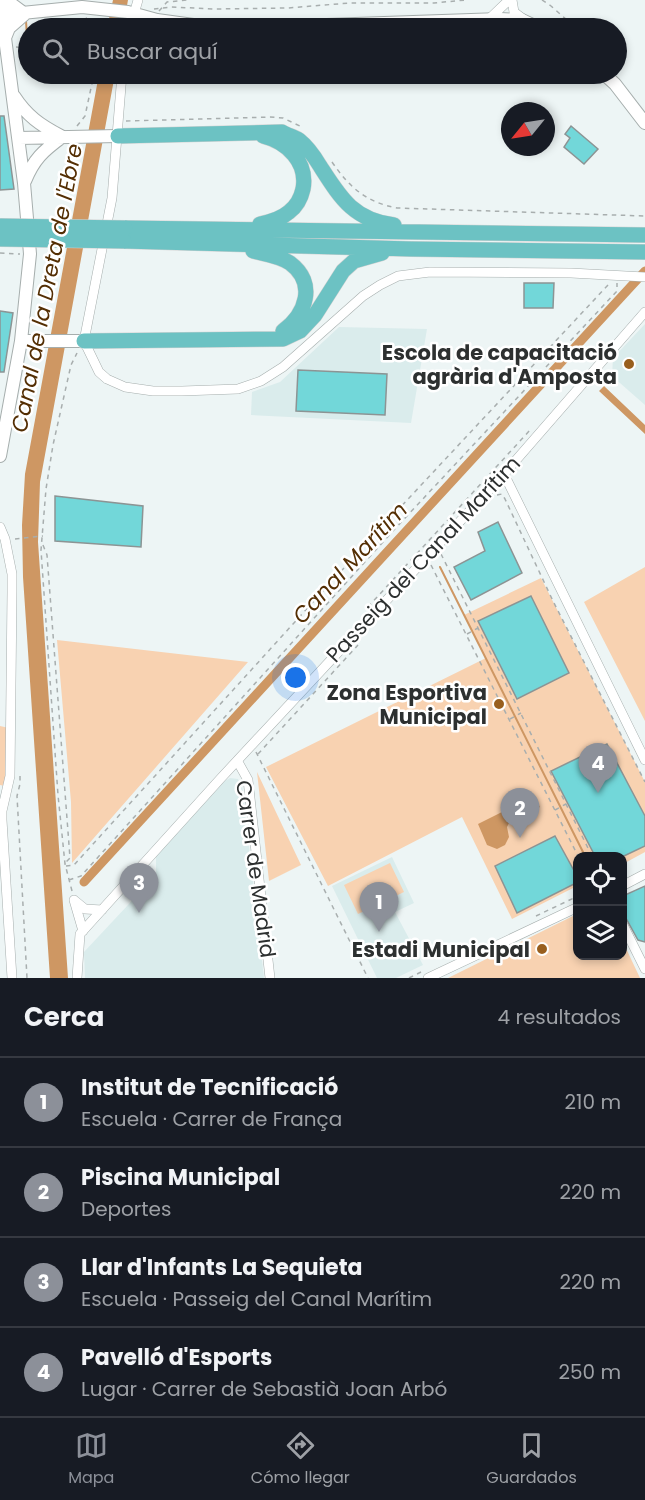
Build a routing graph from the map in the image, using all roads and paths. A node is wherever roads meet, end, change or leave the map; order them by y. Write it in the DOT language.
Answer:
graph roads {
  1 [pos="4,0"];
  2 [pos="138,0"];
  3 [pos="187,0"];
  4 [pos="466,0"];
  5 [pos="510,0"];
  6 [pos="542,0"];
  7 [pos="161,7"];
  8 [pos="130,13"];
  9 [pos="25,14"];
  10 [pos="2,15"];
  11 [pos="20,18"];
  12 [pos="130,18"];
  13 [pos="148,18"];
  14 [pos="152,18"];
  15 [pos="153,18"];
  16 [pos="490,18"];
  17 [pos="523,18"];
  18 [pos="565,18"];
  19 [pos="18,20"];
  20 [pos="5,39"];
  21 [pos="92,84"];
  22 [pos="121,84"];
  23 [pos="615,84"];
  24 [pos="11,92"];
  25 [pos="645,123"];
  26 [pos="303,128"];
  27 [pos="116,131"];
  28 [pos="251,133"];
  29 [pos="69,137"];
  30 [pos="19,138"];
  31 [pos="328,156"];
  32 [pos="24,183"];
  33 [pos="645,216"];
  34 [pos="0,226"];
  35 [pos="237,230"];
  36 [pos="453,232"];
  37 [pos="124,235"];
  38 [pos="645,235"];
  39 [pos="0,239"];
  40 [pos="221,243"];
  41 [pos="411,249"];
  42 [pos="645,252"];
  43 [pos="0,253"];
  44 [pos="30,255"];
  45 [pos="618,276"];
  46 [pos="645,277"];
  47 [pos="645,312"];
  48 [pos="260,339"];
  49 [pos="21,341"];
  50 [pos="78,342"];
  51 [pos="0,456"];
  52 [pos="504,474"];
  53 [pos="494,495"];
  54 [pos="0,527"];
  55 [pos="44,536"];
  56 [pos="21,538"];
  57 [pos="42,544"];
  58 [pos="436,558"];
  59 [pos="430,564"];
  60 [pos="478,628"];
  61 [pos="466,634"];
  62 [pos="357,646"];
  63 [pos="521,713"];
  64 [pos="509,719"];
  65 [pos="250,747"];
  66 [pos="258,754"];
  67 [pos="645,760"];
  68 [pos="238,762"];
  69 [pos="10,776"];
  70 [pos="645,782"];
  71 [pos="3,793"];
  72 [pos="566,804"];
  73 [pos="555,810"];
  74 [pos="576,852"];
  75 [pos="590,852"];
  76 [pos="65,865"];
  77 [pos="645,874"];
  78 [pos="69,880"];
  79 [pos="627,883"];
  80 [pos="74,900"];
  81 [pos="573,909"];
  82 [pos="102,910"];
  83 [pos="627,930"];
  84 [pos="81,932"];
  85 [pos="5,947"];
  86 [pos="642,954"];
  87 [pos="645,969"];
  88 [pos="12,978"];
  89 [pos="27,978"];
  90 [pos="77,978"];
  91 [pos="270,978"];
  92 [pos="368,978"];
  93 [pos="428,978"];
  1 -- 9 [label="street"];
  1 -- 10 [label="main road"];
  2 -- 8 [label="street"];
  3 -- 7 [label="path"];
  4 -- 7 [label="path"];
  5 -- 16 [label="street"];
  5 -- 17 [label="street"];
  6 -- 18 [label="path"];
  7 -- 14 [label="path"];
  7 -- 15 [label="path"];
  8 -- 9 [label="street"];
  8 -- 12 [label="street"];
  8 -- 13 [label="street"];
  9 -- 10 [label="street"];
  9 -- 11 [label="street"];
  10 -- 20 [label="street"];
  19 -- 20 [label="street"];
  20 -- 24 [label="street"];
  21 -- 29 [label="path"];
  22 -- 27 [label="street"];
  23 -- 25 [label="street"];
  24 -- 29 [label="street"];
  24 -- 30 [label="street"];
  26 -- 27 [label="path"];
  27 -- 28 [label="highway"];
  27 -- 29 [label="street"];
  27 -- 50 [label="street"];
  28 -- 35 [label="highway"];
  28 -- 36 [label="highway"];
  29 -- 30 [label="street"];
  29 -- 32 [label="street"];
  30 -- 32 [label="street"];
  31 -- 33 [label="path"];
  32 -- 44 [label="street"];
  34 -- 37 [label="highway, bridge"];
  35 -- 36 [label="highway"];
  35 -- 37 [label="highway"];
  36 -- 38 [label="highway"];
  37 -- 39 [label="highway, bridge"];
  37 -- 40 [label="highway"];
  40 -- 41 [label="highway"];
  40 -- 48 [label="highway"];
  41 -- 42 [label="highway"];
  41 -- 48 [label="highway"];
  43 -- 44 [label="path"];
  44 -- 49 [label="street"];
  45 -- 46 [label="street"];
  45 -- 50 [label="street"];
  45 -- 76 [label="path"];
  45 -- 78 [label="path"];
  47 -- 52 [label="street, Passeig del Canal Marítim"];
  48 -- 50 [label="highway"];
  49 -- 50 [label="street"];
  49 -- 51 [label="street"];
  50 -- 55 [label="path"];
  52 -- 65 [label="street, Passeig del Canal Marítim"];
  52 -- 67 [label="street"];
  53 -- 70 [label="path"];
  54 -- 69 [label="street"];
  55 -- 56 [label="path"];
  55 -- 57 [label="path"];
  57 -- 76 [label="path"];
  57 -- 76 [label="path"];
  58 -- 60 [label="path"];
  59 -- 61 [label="path"];
  60 -- 61 [label="path"];
  60 -- 63 [label="path"];
  61 -- 64 [label="path"];
  62 -- 66 [label="path"];
  63 -- 64 [label="path"];
  63 -- 72 [label="path"];
  64 -- 73 [label="path"];
  65 -- 66 [label="path"];
  65 -- 68 [label="street, Passeig del Canal Marítim"];
  66 -- 92 [label="path"];
  68 -- 82 [label="street, Passeig del Canal Marítim"];
  68 -- 91 [label="street, Carrer de Madrid"];
  69 -- 71 [label="street"];
  69 -- 89 [label="path"];
  71 -- 85 [label="street"];
  72 -- 73 [label="path"];
  72 -- 75 [label="path"];
  73 -- 74 [label="path"];
  76 -- 78 [label="path"];
  77 -- 79 [label="street"];
  78 -- 80 [label="path"];
  80 -- 82 [label="street"];
  80 -- 84 [label="street"];
  81 -- 93 [label="street"];
  82 -- 84 [label="street, Passeig del Canal Marítim"];
  83 -- 86 [label="street"];
  84 -- 90 [label="street"];
  85 -- 88 [label="street"];
  86 -- 87 [label="street"];
}
